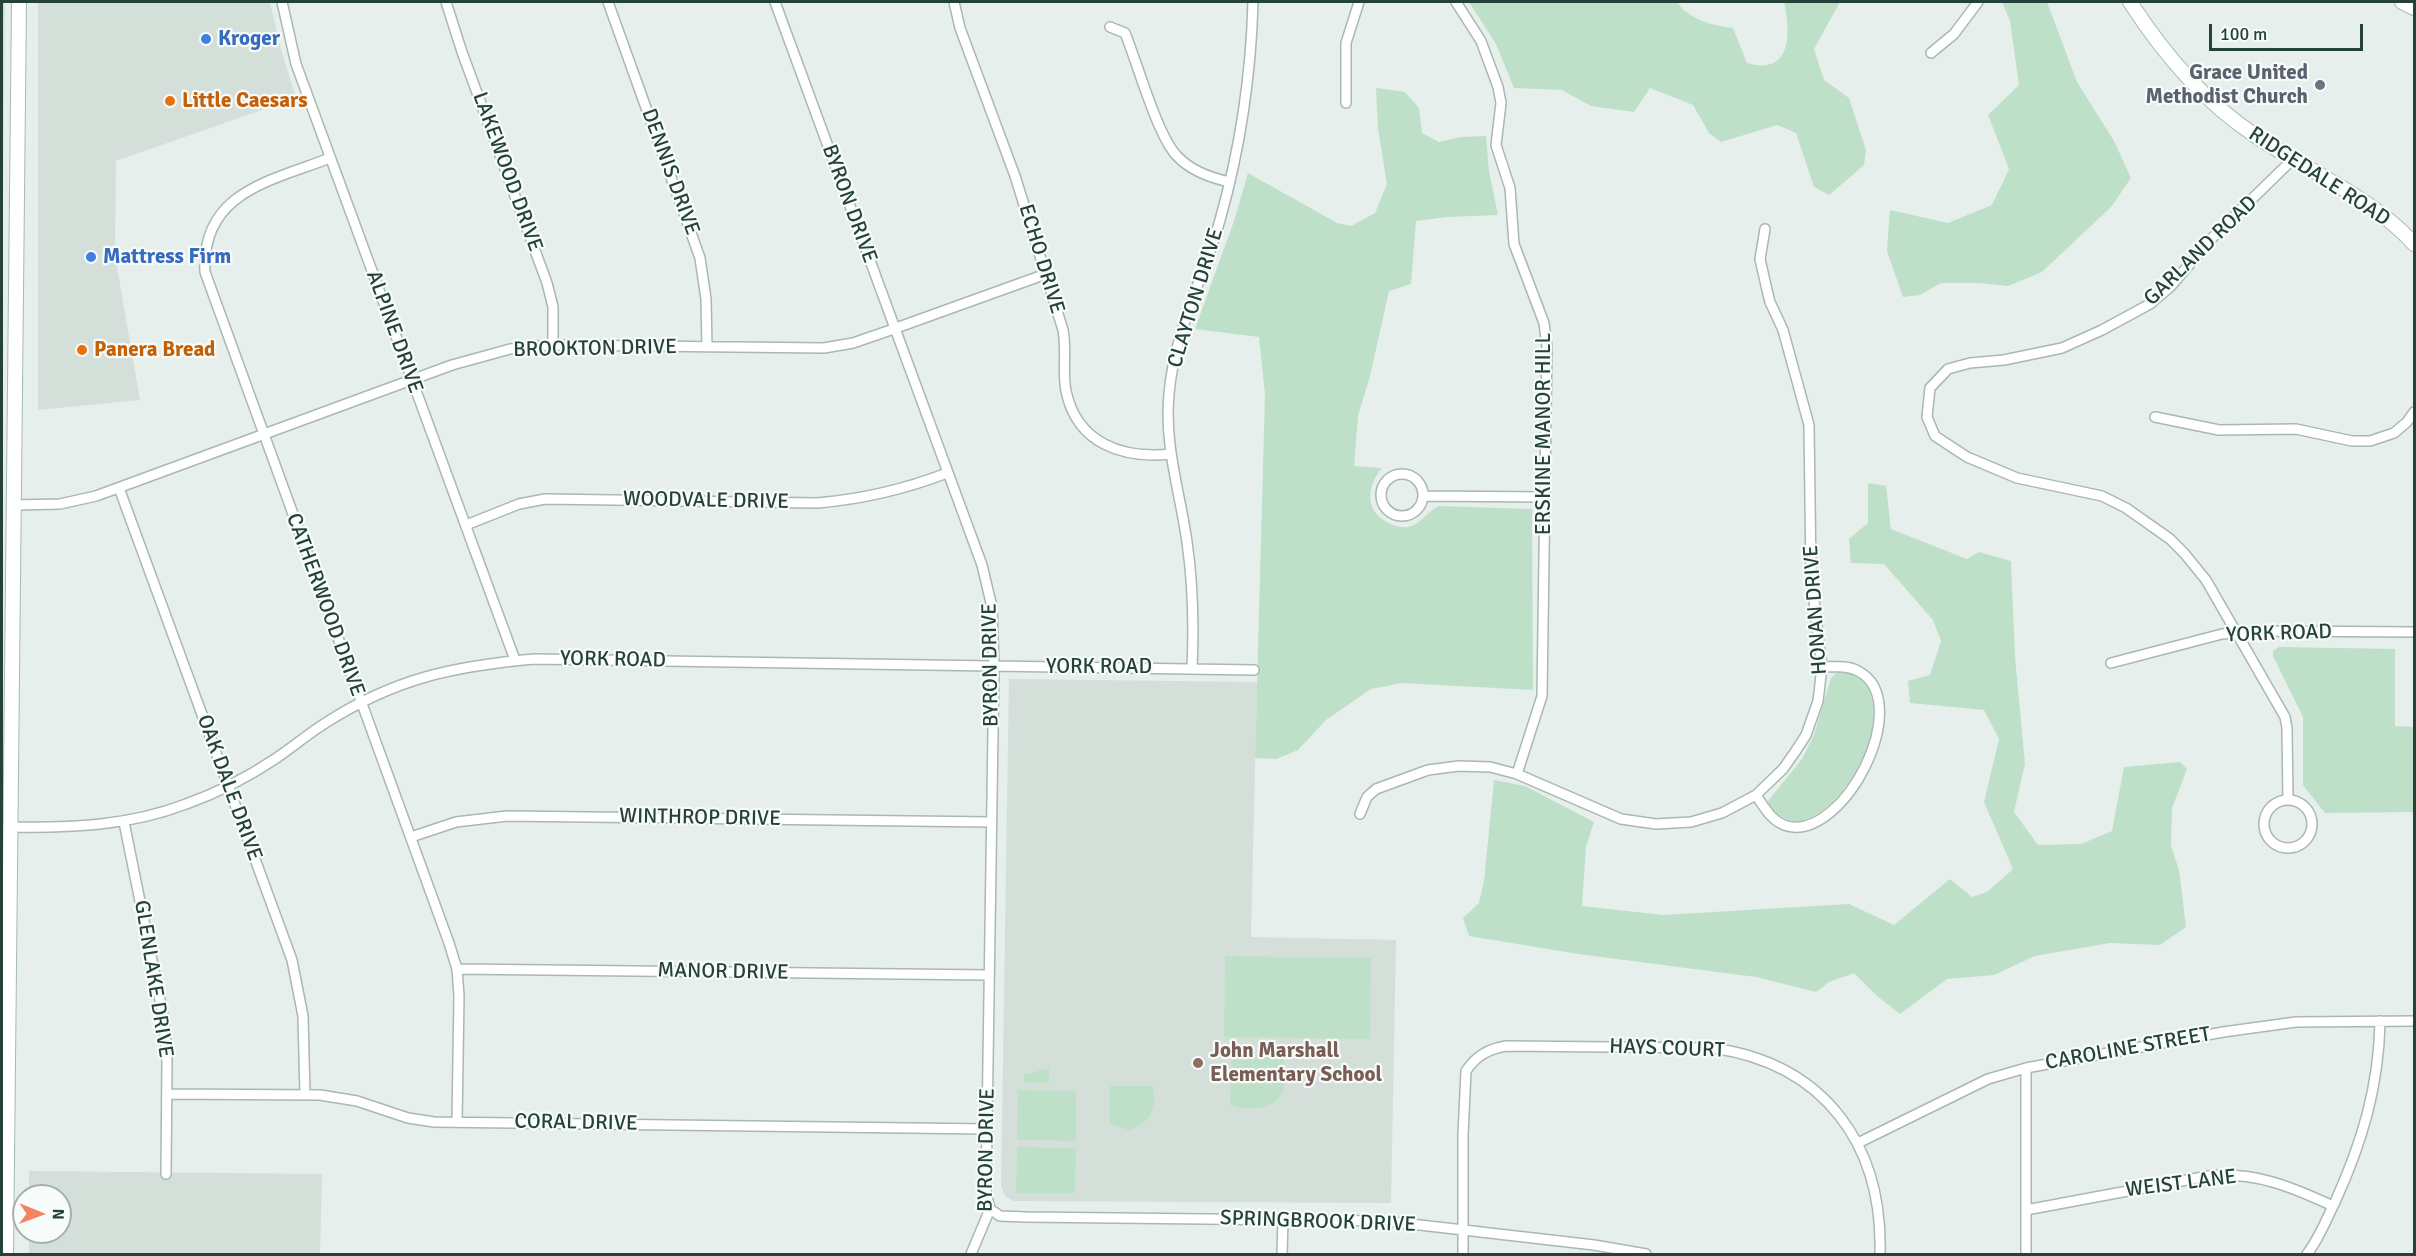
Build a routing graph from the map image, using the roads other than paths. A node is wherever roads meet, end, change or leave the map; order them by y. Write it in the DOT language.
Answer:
graph roads {
  1 [pos="19,2"];
  2 [pos="282,2"];
  3 [pos="446,2"];
  4 [pos="608,2"];
  5 [pos="775,2"];
  6 [pos="954,2"];
  7 [pos="1253,2"];
  8 [pos="1359,2"];
  9 [pos="1456,2"];
  10 [pos="1978,2"];
  11 [pos="2130,2"];
  12 [pos="2402,2"];
  13 [pos="2415,8"];
  14 [pos="1110,27"];
  15 [pos="1931,53"];
  16 [pos="1346,104"];
  17 [pos="330,158"];
  18 [pos="2293,159"];
  19 [pos="1230,182"];
  20 [pos="1765,229"];
  21 [pos="2415,244"];
  22 [pos="1046,274"];
  23 [pos="895,329"];
  24 [pos="553,345"];
  25 [pos="707,347"];
  26 [pos="412,380"];
  27 [pos="2415,412"];
  28 [pos="2155,417"];
  29 [pos="264,435"];
  30 [pos="1171,454"];
  31 [pos="947,473"];
  32 [pos="119,488"];
  33 [pos="1424,496"];
  34 [pos="1545,497"];
  35 [pos="15,505"];
  36 [pos="466,525"];
  37 [pos="2415,632"];
  38 [pos="2238,633"];
  39 [pos="515,660"];
  40 [pos="2111,663"];
  41 [pos="994,666"];
  42 [pos="1822,667"];
  43 [pos="1192,668"];
  44 [pos="1254,669"];
  45 [pos="361,703"];
  46 [pos="1517,774"];
  47 [pos="229,785"];
  48 [pos="1756,795"];
  49 [pos="2288,799"];
  50 [pos="1360,814"];
  51 [pos="124,822"];
  52 [pos="991,822"];
  53 [pos="5,827"];
  54 [pos="411,837"];
  55 [pos="457,969"];
  56 [pos="989,975"];
  57 [pos="2380,1021"];
  58 [pos="2415,1021"];
  59 [pos="2026,1068"];
  60 [pos="167,1094"];
  61 [pos="304,1095"];
  62 [pos="457,1122"];
  63 [pos="987,1129"];
  64 [pos="1858,1143"];
  65 [pos="166,1174"];
  66 [pos="2333,1206"];
  67 [pos="990,1209"];
  68 [pos="2026,1210"];
  69 [pos="1282,1220"];
  70 [pos="1463,1230"];
  71 [pos="6,1254"];
  72 [pos="971,1254"];
  73 [pos="1282,1254"];
  74 [pos="1462,1254"];
  75 [pos="1646,1254"];
  76 [pos="1880,1254"];
  77 [pos="2026,1254"];
  78 [pos="2307,1254"];
  1 -- 35 [label="main road"];
  2 -- 17 [label="street, ALPINE DRIVE"];
  3 -- 24 [label="street, LAKEWOOD DRIVE"];
  4 -- 25 [label="street, DENNIS DRIVE"];
  5 -- 23 [label="street, BYRON DRIVE"];
  6 -- 22 [label="street, ECHO DRIVE"];
  7 -- 19 [label="street, CLAYTON DRIVE"];
  8 -- 16 [label="street"];
  9 -- 34 [label="street, ERSKINE MANOR HILL"];
  10 -- 15 [label="street"];
  11 -- 18 [label="main road, RIDGEDALE ROAD"];
  12 -- 13 [label="main road"];
  14 -- 19 [label="street"];
  17 -- 26 [label="street, ALPINE DRIVE"];
  17 -- 29 [label="street, CATHERWOOD DRIVE"];
  18 -- 21 [label="main road, RIDGEDALE ROAD"];
  18 -- 38 [label="street, GARLAND ROAD"];
  19 -- 30 [label="street, CLAYTON DRIVE"];
  20 -- 42 [label="street, HONAN DRIVE"];
  22 -- 23 [label="street, BROOKTON DRIVE"];
  22 -- 30 [label="street, ECHO DRIVE"];
  23 -- 25 [label="street, BROOKTON DRIVE"];
  23 -- 31 [label="street, BYRON DRIVE"];
  24 -- 25 [label="street, BROOKTON DRIVE"];
  24 -- 26 [label="street, BROOKTON DRIVE"];
  26 -- 29 [label="street, BROOKTON DRIVE"];
  26 -- 36 [label="street, ALPINE DRIVE"];
  27 -- 28 [label="street"];
  29 -- 32 [label="street, BROOKTON DRIVE"];
  29 -- 45 [label="street, CATHERWOOD DRIVE"];
  30 -- 43 [label="street, CLAYTON DRIVE"];
  31 -- 36 [label="street, WOODVALE DRIVE"];
  31 -- 41 [label="street, BYRON DRIVE"];
  32 -- 35 [label="street, BROOKTON DRIVE"];
  32 -- 47 [label="street, OAK DALE DRIVE"];
  33 -- 33 [label="street"];
  33 -- 34 [label="street"];
  34 -- 46 [label="street, ERSKINE MANOR HILL"];
  35 -- 53 [label="main road"];
  36 -- 39 [label="street, ALPINE DRIVE"];
  37 -- 38 [label="street, YORK ROAD"];
  38 -- 40 [label="street, YORK ROAD"];
  38 -- 49 [label="street, GARLAND ROAD"];
  39 -- 41 [label="street, YORK ROAD"];
  39 -- 45 [label="street, YORK ROAD"];
  41 -- 43 [label="street, YORK ROAD"];
  41 -- 52 [label="street, BYRON DRIVE"];
  42 -- 48 [label="street, HONAN DRIVE"];
  42 -- 48 [label="street"];
  43 -- 44 [label="street, YORK ROAD"];
  45 -- 47 [label="street, YORK ROAD"];
  45 -- 54 [label="street, CATHERWOOD DRIVE"];
  46 -- 48 [label="street, HONAN DRIVE"];
  46 -- 50 [label="street, HONAN DRIVE"];
  47 -- 51 [label="street, YORK ROAD"];
  47 -- 61 [label="street, OAK DALE DRIVE"];
  49 -- 49 [label="street"];
  51 -- 53 [label="street, YORK ROAD"];
  51 -- 60 [label="street, GLENLAKE DRIVE"];
  52 -- 54 [label="street, WINTHROP DRIVE"];
  52 -- 56 [label="street, BYRON DRIVE"];
  53 -- 71 [label="main road"];
  54 -- 55 [label="street, CATHERWOOD DRIVE"];
  55 -- 56 [label="street, MANOR DRIVE"];
  55 -- 62 [label="street, CATHERWOOD DRIVE"];
  56 -- 63 [label="street, BYRON DRIVE"];
  57 -- 58 [label="street, CAROLINE STREET"];
  57 -- 59 [label="street, CAROLINE STREET"];
  57 -- 66 [label="street"];
  59 -- 64 [label="street, CAROLINE STREET"];
  59 -- 68 [label="street"];
  60 -- 61 [label="street, CORAL DRIVE"];
  60 -- 65 [label="street, GLENLAKE DRIVE"];
  61 -- 62 [label="street, CORAL DRIVE"];
  62 -- 63 [label="street, CORAL DRIVE"];
  63 -- 67 [label="street, BYRON DRIVE"];
  64 -- 70 [label="street, HAYS COURT"];
  64 -- 76 [label="street, HAYS COURT"];
  66 -- 68 [label="street, WEIST LANE"];
  66 -- 78 [label="street"];
  67 -- 69 [label="street, SPRINGBROOK DRIVE"];
  67 -- 72 [label="street, BYRON DRIVE"];
  68 -- 77 [label="street"];
  69 -- 70 [label="street, SPRINGBROOK DRIVE"];
  69 -- 73 [label="street"];
  70 -- 74 [label="street"];
  70 -- 75 [label="street, SPRINGBROOK DRIVE"];
}
